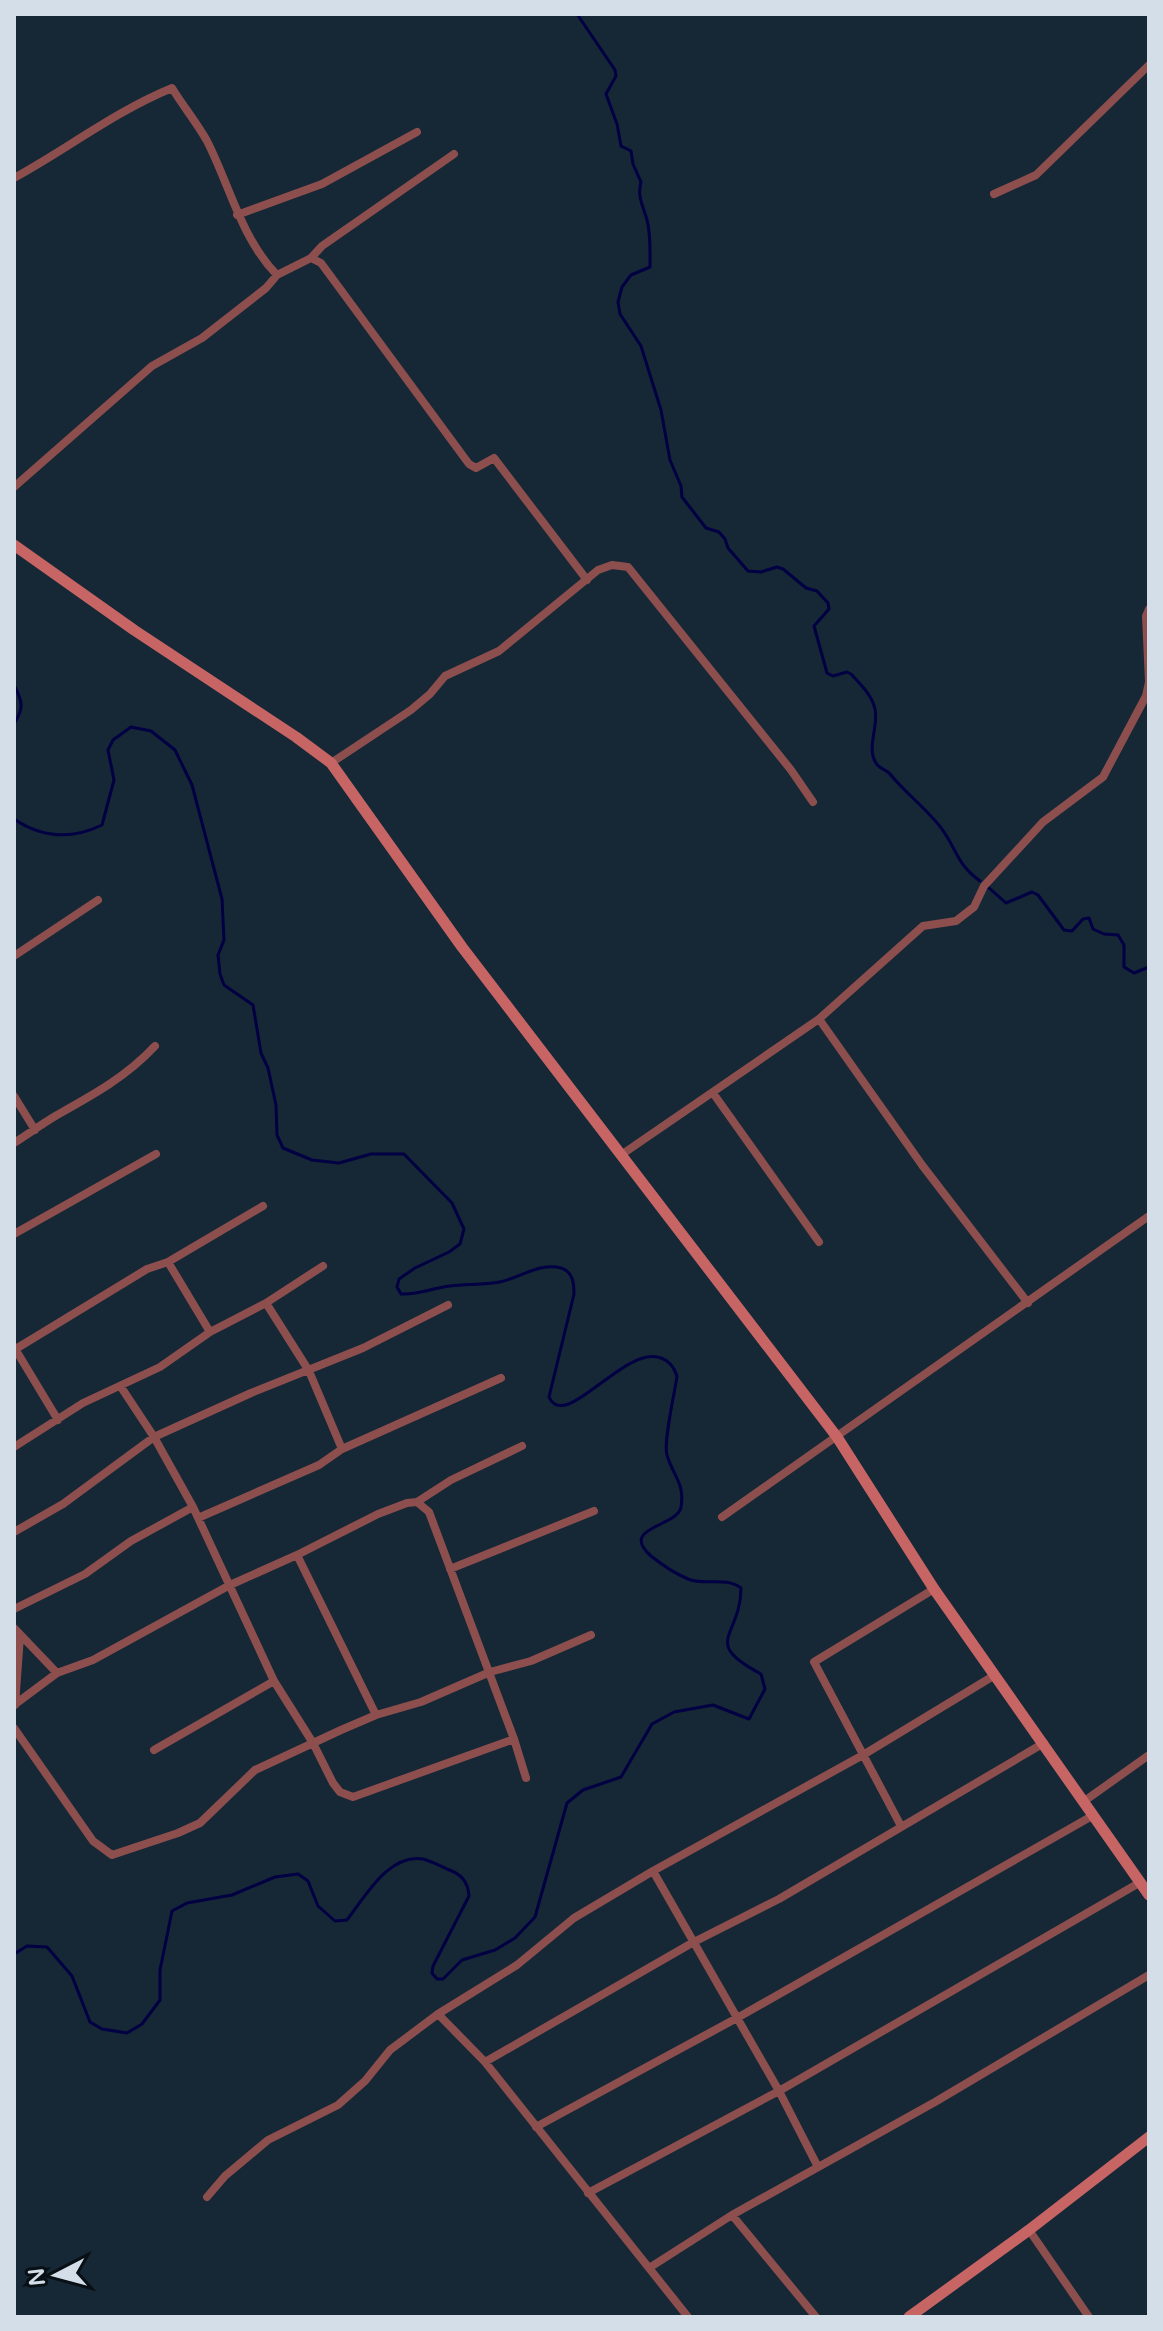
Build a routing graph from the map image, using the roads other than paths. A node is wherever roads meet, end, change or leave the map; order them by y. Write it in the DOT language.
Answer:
graph roads {
  1 [pos="1149,65"];
  2 [pos="417,132"];
  3 [pos="454,154"];
  4 [pos="14,178"];
  5 [pos="994,194"];
  6 [pos="237,215"];
  7 [pos="311,258"];
  8 [pos="277,275"];
  9 [pos="14,487"];
  10 [pos="14,545"];
  11 [pos="587,580"];
  12 [pos="1149,609"];
  13 [pos="331,763"];
  14 [pos="813,802"];
  15 [pos="98,900"];
  16 [pos="14,956"];
  17 [pos="819,1019"];
  18 [pos="155,1046"];
  19 [pos="713,1093"];
  20 [pos="14,1096"];
  21 [pos="35,1130"];
  22 [pos="14,1143"];
  23 [pos="156,1154"];
  24 [pos="621,1155"];
  25 [pos="263,1206"];
  26 [pos="1149,1216"];
  27 [pos="14,1234"];
  28 [pos="819,1242"];
  29 [pos="168,1262"];
  30 [pos="323,1266"];
  31 [pos="266,1303"];
  32 [pos="1028,1303"];
  33 [pos="448,1305"];
  34 [pos="210,1332"];
  35 [pos="14,1348"];
  36 [pos="309,1371"];
  37 [pos="501,1378"];
  38 [pos="121,1387"];
  39 [pos="58,1420"];
  40 [pos="154,1437"];
  41 [pos="837,1437"];
  42 [pos="522,1446"];
  43 [pos="14,1447"];
  44 [pos="342,1449"];
  45 [pos="417,1502"];
  46 [pos="193,1507"];
  47 [pos="594,1511"];
  48 [pos="722,1517"];
  49 [pos="198,1518"];
  50 [pos="14,1532"];
  51 [pos="297,1555"];
  52 [pos="450,1569"];
  53 [pos="230,1585"];
  54 [pos="934,1589"];
  55 [pos="14,1609"];
  56 [pos="17,1632"];
  57 [pos="591,1635"];
  58 [pos="490,1672"];
  59 [pos="57,1673"];
  60 [pos="995,1675"];
  61 [pos="274,1681"];
  62 [pos="14,1705"];
  63 [pos="376,1715"];
  64 [pos="14,1728"];
  65 [pos="514,1739"];
  66 [pos="313,1743"];
  67 [pos="1044,1743"];
  68 [pos="154,1750"];
  69 [pos="863,1755"];
  70 [pos="1149,1755"];
  71 [pos="526,1778"];
  72 [pos="1083,1802"];
  73 [pos="1092,1816"];
  74 [pos="901,1826"];
  75 [pos="653,1871"];
  76 [pos="1139,1883"];
  77 [pos="1149,1895"];
  78 [pos="692,1943"];
  79 [pos="1149,1975"];
  80 [pos="438,2014"];
  81 [pos="737,2018"];
  82 [pos="485,2062"];
  83 [pos="779,2091"];
  84 [pos="536,2127"];
  85 [pos="1149,2137"];
  86 [pos="818,2167"];
  87 [pos="588,2193"];
  88 [pos="207,2197"];
  89 [pos="732,2215"];
  90 [pos="1029,2230"];
  91 [pos="649,2268"];
  92 [pos="688,2317"];
  93 [pos="816,2317"];
  94 [pos="909,2317"];
  95 [pos="1089,2317"];
  1 -- 5 [label="street"];
  2 -- 6 [label="street"];
  3 -- 7 [label="street"];
  4 -- 6 [label="street"];
  6 -- 8 [label="street"];
  7 -- 8 [label="street"];
  7 -- 11 [label="street"];
  8 -- 9 [label="street"];
  10 -- 13 [label="street"];
  11 -- 13 [label="street"];
  11 -- 14 [label="street"];
  12 -- 17 [label="street"];
  13 -- 24 [label="street"];
  15 -- 16 [label="street"];
  17 -- 19 [label="street"];
  17 -- 32 [label="street"];
  18 -- 21 [label="street"];
  19 -- 24 [label="street"];
  19 -- 28 [label="street"];
  20 -- 21 [label="street"];
  21 -- 22 [label="street"];
  23 -- 27 [label="street"];
  24 -- 41 [label="street"];
  25 -- 29 [label="street"];
  26 -- 32 [label="street"];
  29 -- 34 [label="street"];
  29 -- 35 [label="street"];
  30 -- 31 [label="street"];
  31 -- 34 [label="street"];
  31 -- 36 [label="street"];
  32 -- 41 [label="street"];
  33 -- 36 [label="street"];
  34 -- 38 [label="street"];
  35 -- 39 [label="street"];
  36 -- 40 [label="street"];
  36 -- 44 [label="street"];
  37 -- 44 [label="street"];
  38 -- 39 [label="street"];
  38 -- 40 [label="street"];
  39 -- 43 [label="street"];
  40 -- 46 [label="street"];
  40 -- 50 [label="street"];
  41 -- 48 [label="street"];
  41 -- 54 [label="street"];
  42 -- 45 [label="street"];
  44 -- 49 [label="street"];
  45 -- 51 [label="street"];
  45 -- 52 [label="street"];
  46 -- 49 [label="street"];
  46 -- 55 [label="street"];
  47 -- 52 [label="street"];
  49 -- 53 [label="street"];
  51 -- 53 [label="street"];
  51 -- 63 [label="street"];
  52 -- 58 [label="street"];
  53 -- 59 [label="street"];
  53 -- 61 [label="street"];
  54 -- 60 [label="street"];
  54 -- 69 [label="street"];
  56 -- 59 [label="street"];
  56 -- 62 [label="street"];
  57 -- 58 [label="street"];
  58 -- 63 [label="street"];
  58 -- 65 [label="street"];
  59 -- 62 [label="street"];
  60 -- 67 [label="street"];
  60 -- 69 [label="street"];
  61 -- 66 [label="street"];
  61 -- 68 [label="street"];
  63 -- 66 [label="street"];
  64 -- 66 [label="street"];
  65 -- 66 [label="street"];
  65 -- 71 [label="street"];
  67 -- 72 [label="street"];
  67 -- 74 [label="street"];
  69 -- 74 [label="street"];
  69 -- 75 [label="street"];
  70 -- 72 [label="street"];
  72 -- 73 [label="street"];
  73 -- 76 [label="street"];
  73 -- 81 [label="street"];
  74 -- 78 [label="street"];
  75 -- 78 [label="street"];
  75 -- 80 [label="street"];
  76 -- 77 [label="street"];
  76 -- 83 [label="street"];
  78 -- 81 [label="street"];
  78 -- 82 [label="street"];
  79 -- 86 [label="street"];
  80 -- 82 [label="street"];
  80 -- 88 [label="street"];
  81 -- 83 [label="street"];
  81 -- 84 [label="street"];
  82 -- 84 [label="street"];
  83 -- 86 [label="street"];
  83 -- 87 [label="street"];
  84 -- 87 [label="street"];
  85 -- 90 [label="street"];
  86 -- 89 [label="street"];
  87 -- 91 [label="street"];
  89 -- 91 [label="street"];
  89 -- 93 [label="street"];
  90 -- 94 [label="street"];
  90 -- 95 [label="street"];
  91 -- 92 [label="street"];
}
